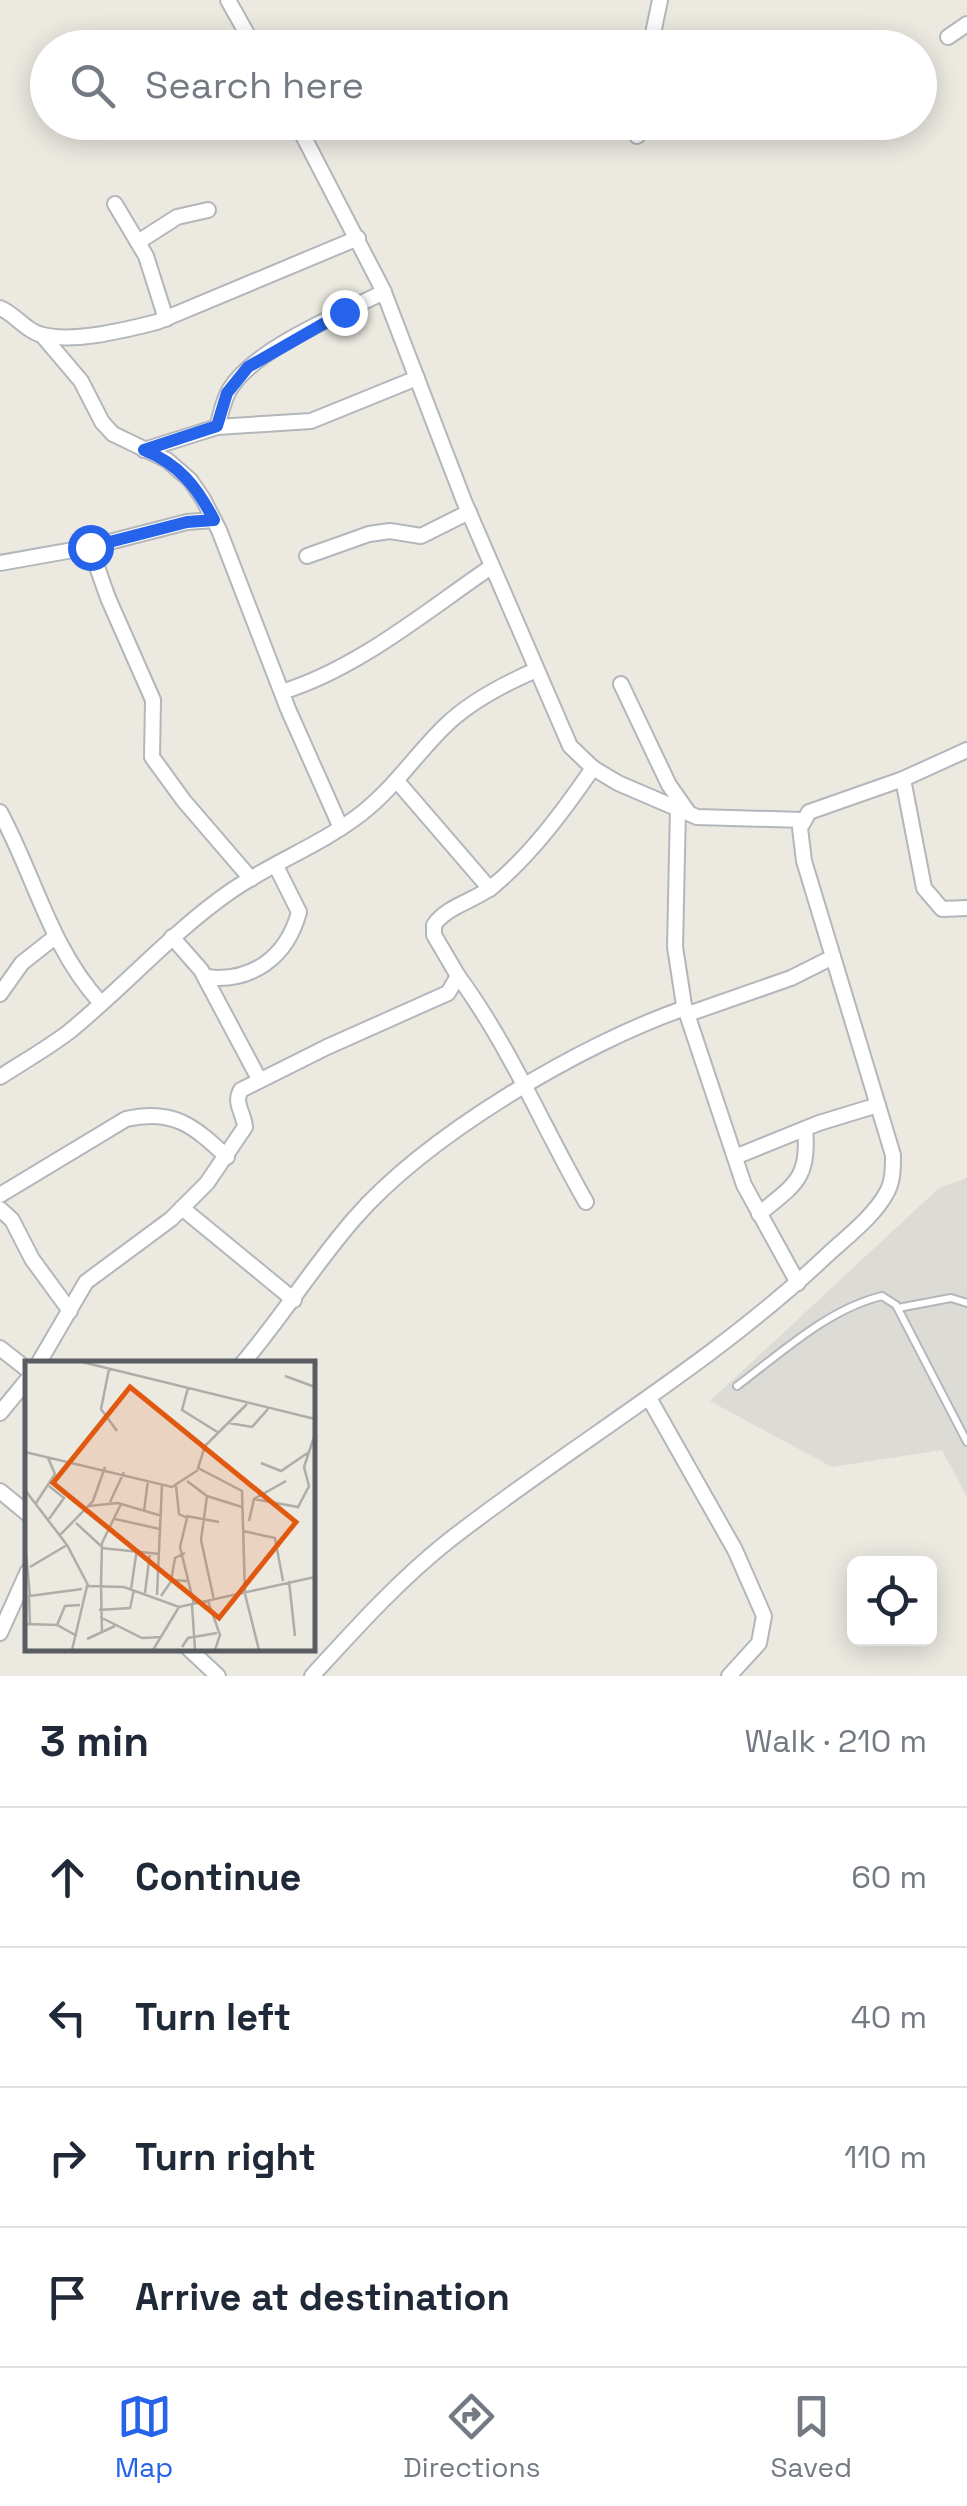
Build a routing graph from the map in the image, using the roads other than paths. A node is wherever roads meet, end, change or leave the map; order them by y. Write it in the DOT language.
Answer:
graph roads {
  1 [pos="228,0"];
  2 [pos="660,0"];
  3 [pos="967,24"];
  4 [pos="245,30"];
  5 [pos="654,30"];
  6 [pos="948,38"];
  7 [pos="306,140"];
  8 [pos="115,204"];
  9 [pos="208,210"];
  10 [pos="358,238"];
  11 [pos="138,242"];
  12 [pos="384,292"];
  13 [pos="0,308"];
  14 [pos="166,318"];
  15 [pos="42,335"];
  16 [pos="416,378"];
  17 [pos="217,426"];
  18 [pos="144,450"];
  19 [pos="469,512"];
  20 [pos="214,520"];
  21 [pos="90,547"];
  22 [pos="307,556"];
  23 [pos="0,563"];
  24 [pos="492,567"];
  25 [pos="536,670"];
  26 [pos="622,684"];
  27 [pos="282,692"];
  28 [pos="967,750"];
  29 [pos="593,768"];
  30 [pos="903,779"];
  31 [pos="397,781"];
  32 [pos="683,811"];
  33 [pos="0,812"];
  34 [pos="802,820"];
  35 [pos="340,828"];
  36 [pos="14,841"];
  37 [pos="0,852"];
  38 [pos="276,866"];
  39 [pos="251,880"];
  40 [pos="490,888"];
  41 [pos="967,908"];
  42 [pos="55,936"];
  43 [pos="172,937"];
  44 [pos="833,957"];
  45 [pos="458,976"];
  46 [pos="205,977"];
  47 [pos="0,994"];
  48 [pos="100,1002"];
  49 [pos="686,1011"];
  50 [pos="0,1077"];
  51 [pos="259,1079"];
  52 [pos="524,1087"];
  53 [pos="878,1105"];
  54 [pos="805,1129"];
  55 [pos="227,1157"];
  56 [pos="735,1157"];
  57 [pos="0,1195"];
  58 [pos="586,1202"];
  59 [pos="182,1208"];
  60 [pos="0,1209"];
  61 [pos="759,1214"];
  62 [pos="798,1283"];
  63 [pos="294,1300"];
  64 [pos="967,1302"];
  65 [pos="898,1308"];
  66 [pos="70,1311"];
  67 [pos="0,1348"];
  68 [pos="40,1361"];
  69 [pos="244,1361"];
  70 [pos="25,1368"];
  71 [pos="25,1382"];
  72 [pos="737,1386"];
  73 [pos="649,1398"];
  74 [pos="0,1414"];
  75 [pos="967,1442"];
  76 [pos="0,1491"];
  77 [pos="25,1512"];
  78 [pos="25,1578"];
  79 [pos="0,1633"];
  80 [pos="191,1651"];
  81 [pos="218,1676"];
  82 [pos="312,1676"];
  83 [pos="730,1676"];
  1 -- 4 [label="street"];
  2 -- 5 [label="street"];
  3 -- 6 [label="street"];
  7 -- 10 [label="street"];
  8 -- 11 [label="street"];
  9 -- 11 [label="street"];
  10 -- 12 [label="street"];
  10 -- 14 [label="street"];
  11 -- 14 [label="street"];
  12 -- 16 [label="street"];
  12 -- 17 [label="street"];
  13 -- 15 [label="street"];
  14 -- 15 [label="street"];
  15 -- 18 [label="street"];
  16 -- 17 [label="street"];
  16 -- 19 [label="street"];
  17 -- 18 [label="street"];
  18 -- 20 [label="street"];
  19 -- 22 [label="street"];
  19 -- 24 [label="street"];
  20 -- 21 [label="street"];
  20 -- 27 [label="street"];
  21 -- 23 [label="street"];
  21 -- 39 [label="street"];
  24 -- 25 [label="street"];
  24 -- 27 [label="street"];
  25 -- 29 [label="street"];
  25 -- 31 [label="street"];
  26 -- 32 [label="street"];
  27 -- 35 [label="street"];
  28 -- 30 [label="street"];
  29 -- 32 [label="street"];
  29 -- 40 [label="street"];
  30 -- 34 [label="street"];
  30 -- 41 [label="street"];
  31 -- 35 [label="street"];
  31 -- 40 [label="street"];
  32 -- 34 [label="street"];
  32 -- 49 [label="street"];
  33 -- 36 [label="street"];
  34 -- 44 [label="street"];
  35 -- 38 [label="street"];
  36 -- 37 [label="street"];
  36 -- 42 [label="street"];
  38 -- 39 [label="street"];
  38 -- 46 [label="street"];
  39 -- 43 [label="street"];
  40 -- 45 [label="street"];
  42 -- 47 [label="street"];
  42 -- 48 [label="street"];
  43 -- 46 [label="street"];
  43 -- 48 [label="street"];
  44 -- 49 [label="street"];
  44 -- 53 [label="street"];
  45 -- 51 [label="street"];
  45 -- 52 [label="street"];
  46 -- 51 [label="street"];
  48 -- 50 [label="street"];
  49 -- 52 [label="street"];
  49 -- 56 [label="street"];
  51 -- 55 [label="street"];
  52 -- 58 [label="street"];
  52 -- 63 [label="street"];
  53 -- 54 [label="street"];
  53 -- 62 [label="street"];
  54 -- 56 [label="street"];
  54 -- 61 [label="street"];
  55 -- 57 [label="street"];
  55 -- 59 [label="street"];
  56 -- 61 [label="street"];
  59 -- 63 [label="street"];
  59 -- 66 [label="street"];
  60 -- 66 [label="street"];
  61 -- 62 [label="street"];
  62 -- 73 [label="street"];
  63 -- 69 [label="street"];
  64 -- 65 [label="lane"];
  65 -- 72 [label="lane"];
  65 -- 75 [label="lane"];
  66 -- 68 [label="street"];
  67 -- 70 [label="street"];
  71 -- 74 [label="street"];
  73 -- 82 [label="street"];
  73 -- 83 [label="street"];
  76 -- 77 [label="street"];
  78 -- 79 [label="street"];
  80 -- 81 [label="street"];
}
